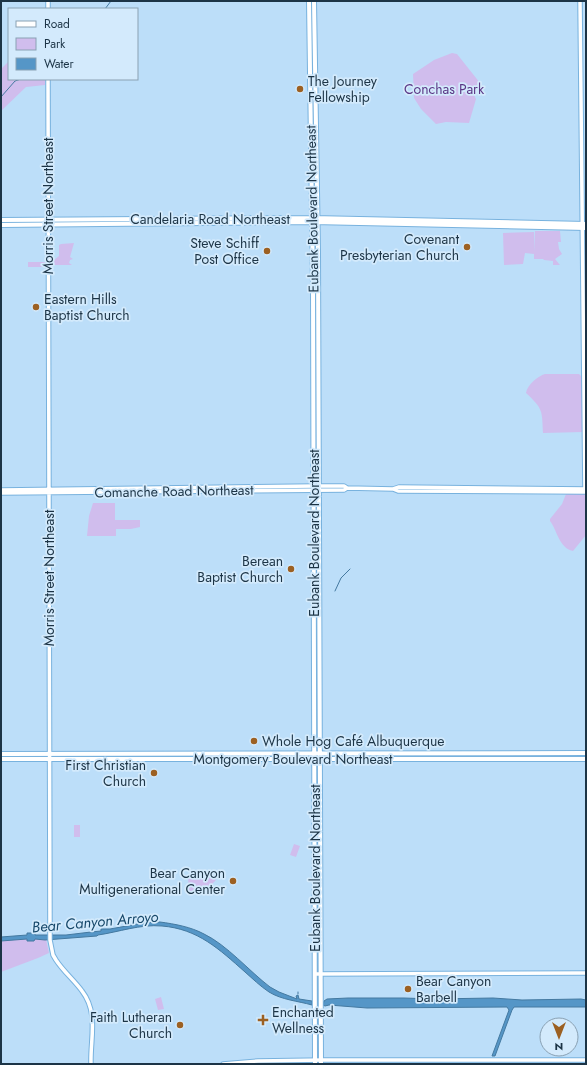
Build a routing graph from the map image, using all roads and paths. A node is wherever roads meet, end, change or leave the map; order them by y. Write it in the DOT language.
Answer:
graph roads {
  1 [pos="309,1"];
  2 [pos="314,1"];
  3 [pos="580,1"];
  4 [pos="48,80"];
  5 [pos="1,220"];
  6 [pos="315,220"];
  7 [pos="48,222"];
  8 [pos="1,225"];
  9 [pos="585,226"];
  10 [pos="314,488"];
  11 [pos="319,488"];
  12 [pos="1,490"];
  13 [pos="49,491"];
  14 [pos="585,491"];
  15 [pos="1,493"];
  16 [pos="1,754"];
  17 [pos="50,754"];
  18 [pos="370,754"];
  19 [pos="586,754"];
  20 [pos="315,756"];
  21 [pos="320,756"];
  22 [pos="1,759"];
  23 [pos="50,759"];
  24 [pos="354,759"];
  25 [pos="586,759"];
  26 [pos="586,973"];
  27 [pos="315,974"];
  28 [pos="321,974"];
  29 [pos="586,1060"];
  30 [pos="315,1062"];
  31 [pos="321,1062"];
  32 [pos="91,1064"];
  33 [pos="223,1064"];
  1 -- 6 [label="main road, Eubank Boulevard Northeast"];
  2 -- 6 [label="main road, Eubank Boulevard Northeast"];
  3 -- 9 [label="street"];
  4 -- 7 [label="street, Morris Street Northeast"];
  5 -- 7 [label="main road, Candelaria Road Northeast"];
  6 -- 7 [label="main road, Candelaria Road Northeast"];
  6 -- 9 [label="main road, Candelaria Road Northeast"];
  6 -- 10 [label="main road, Eubank Boulevard Northeast"];
  6 -- 11 [label="main road, Eubank Boulevard Northeast"];
  7 -- 8 [label="main road, Candelaria Road Northeast"];
  7 -- 13 [label="street, Morris Street Northeast"];
  9 -- 14 [label="street"];
  10 -- 11 [label="street, Comanche Road Northeast"];
  10 -- 13 [label="street, Comanche Road Northeast"];
  10 -- 20 [label="main road, Eubank Boulevard Northeast"];
  11 -- 14 [label="street, Comanche Road Northeast"];
  11 -- 21 [label="main road, Eubank Boulevard Northeast"];
  12 -- 13 [label="street, Comanche Road Northeast"];
  13 -- 15 [label="street, Comanche Road Northeast"];
  13 -- 17 [label="street, Morris Street Northeast"];
  16 -- 17 [label="main road, Montgomery Boulevard Northeast"];
  17 -- 20 [label="main road, Montgomery Boulevard Northeast"];
  17 -- 23 [label="street, Morris Street Northeast"];
  18 -- 19 [label="main road, Montgomery Boulevard Northeast"];
  18 -- 21 [label="main road, Montgomery Boulevard Northeast"];
  18 -- 24 [label="main road"];
  20 -- 21 [label="main road, Montgomery Boulevard Northeast"];
  20 -- 23 [label="main road, Montgomery Boulevard Northeast"];
  20 -- 27 [label="main road, Eubank Boulevard Northeast"];
  21 -- 24 [label="main road, Montgomery Boulevard Northeast"];
  21 -- 28 [label="main road, Eubank Boulevard Northeast"];
  22 -- 23 [label="main road, Montgomery Boulevard Northeast"];
  23 -- 32 [label="street, Morris Street Northeast"];
  24 -- 25 [label="main road, Montgomery Boulevard Northeast"];
  26 -- 28 [label="street"];
  27 -- 28 [label="street"];
  27 -- 30 [label="main road, Eubank Boulevard Northeast"];
  28 -- 31 [label="main road, Eubank Boulevard Northeast"];
  29 -- 31 [label="street"];
  30 -- 31 [label="street"];
  30 -- 33 [label="street"];
}
